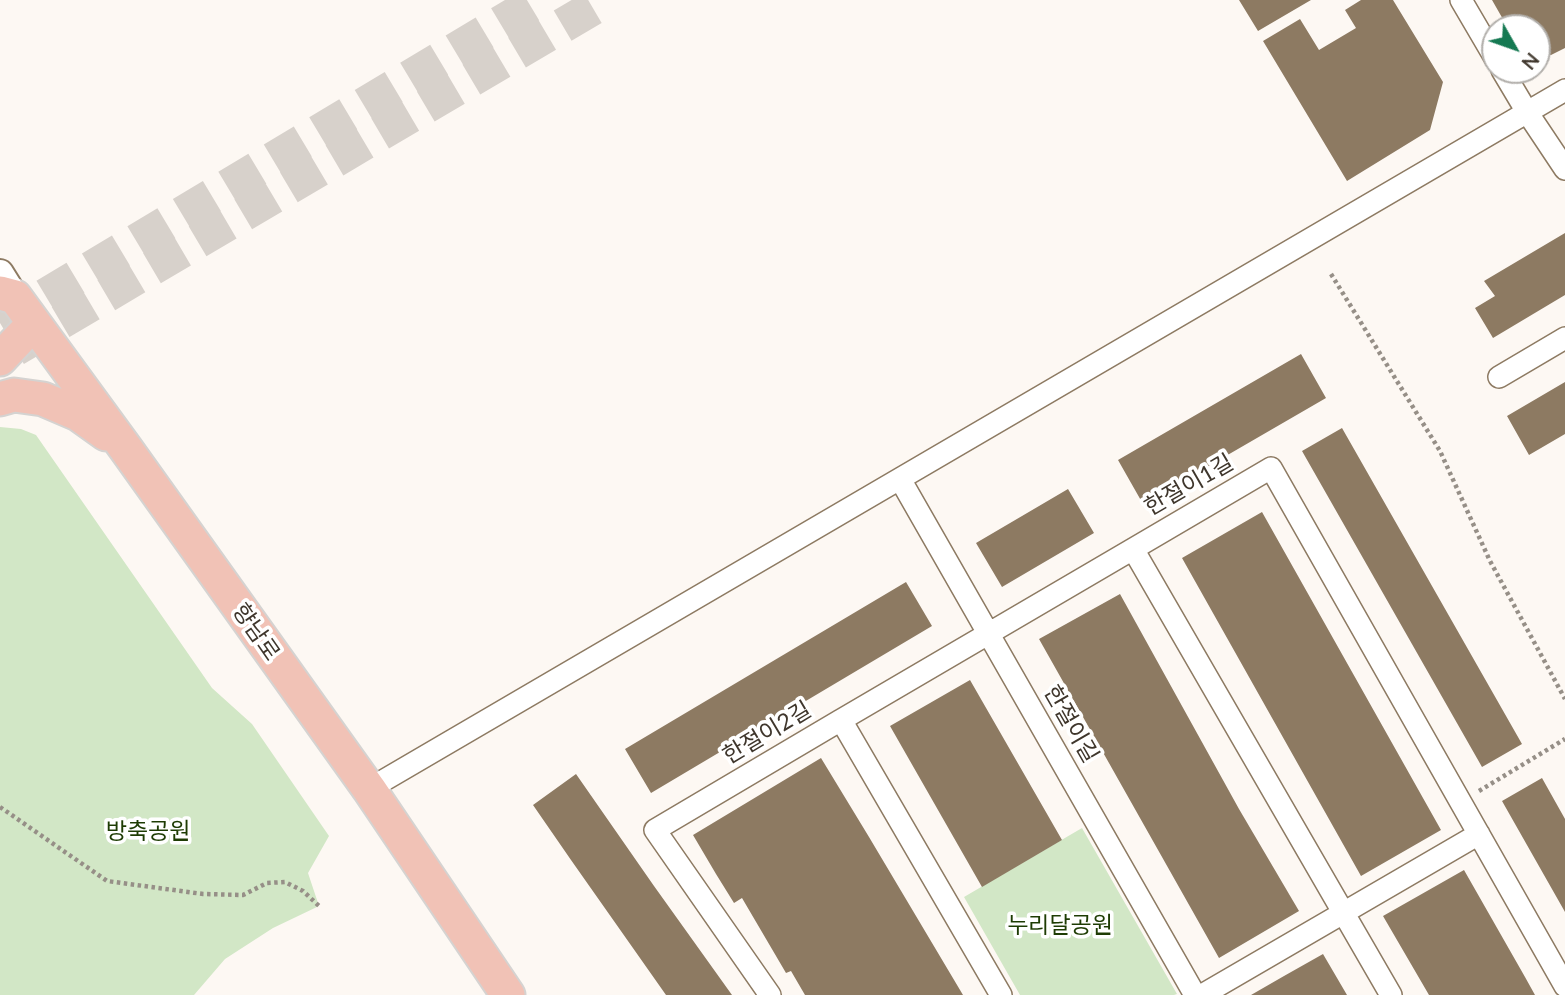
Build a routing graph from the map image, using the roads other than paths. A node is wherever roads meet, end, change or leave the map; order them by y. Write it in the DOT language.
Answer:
graph roads {
  1 [pos="1461,0"];
  2 [pos="1481,34"];
  3 [pos="1510,84"];
  4 [pos="1565,90"];
  5 [pos="1527,112"];
  6 [pos="1565,169"];
  7 [pos="12,297"];
  8 [pos="1565,338"];
  9 [pos="0,359"];
  10 [pos="1499,377"];
  11 [pos="0,399"];
  12 [pos="126,449"];
  13 [pos="900,479"];
  14 [pos="1133,549"];
  15 [pos="989,634"];
  16 [pos="841,720"];
  17 [pos="369,789"];
  18 [pos="1479,834"];
  19 [pos="1343,912"];
  20 [pos="1565,986"];
  21 [pos="508,995"];
  22 [pos="770,995"];
  23 [pos="1001,995"];
  24 [pos="1195,995"];
  25 [pos="1202,995"];
  26 [pos="1391,995"];
  1 -- 2 [label="street"];
  3 -- 5 [label="street"];
  4 -- 5 [label="street"];
  5 -- 6 [label="street"];
  5 -- 13 [label="street"];
  7 -- 9 [label="main road"];
  7 -- 12 [label="main road, 향남로"];
  8 -- 10 [label="street"];
  11 -- 12 [label="main road"];
  12 -- 17 [label="main road, 향남로"];
  13 -- 15 [label="street, 한절이길"];
  13 -- 17 [label="street"];
  14 -- 15 [label="street"];
  14 -- 18 [label="street, 한절이1길"];
  14 -- 19 [label="street"];
  15 -- 16 [label="street"];
  15 -- 24 [label="street, 한절이길"];
  16 -- 22 [label="street, 한절이2길"];
  16 -- 23 [label="street, 한절이2길"];
  17 -- 21 [label="main road, 향남로"];
  18 -- 19 [label="street"];
  18 -- 20 [label="street, 한절이1길"];
  19 -- 25 [label="street"];
  19 -- 26 [label="street"];
}
